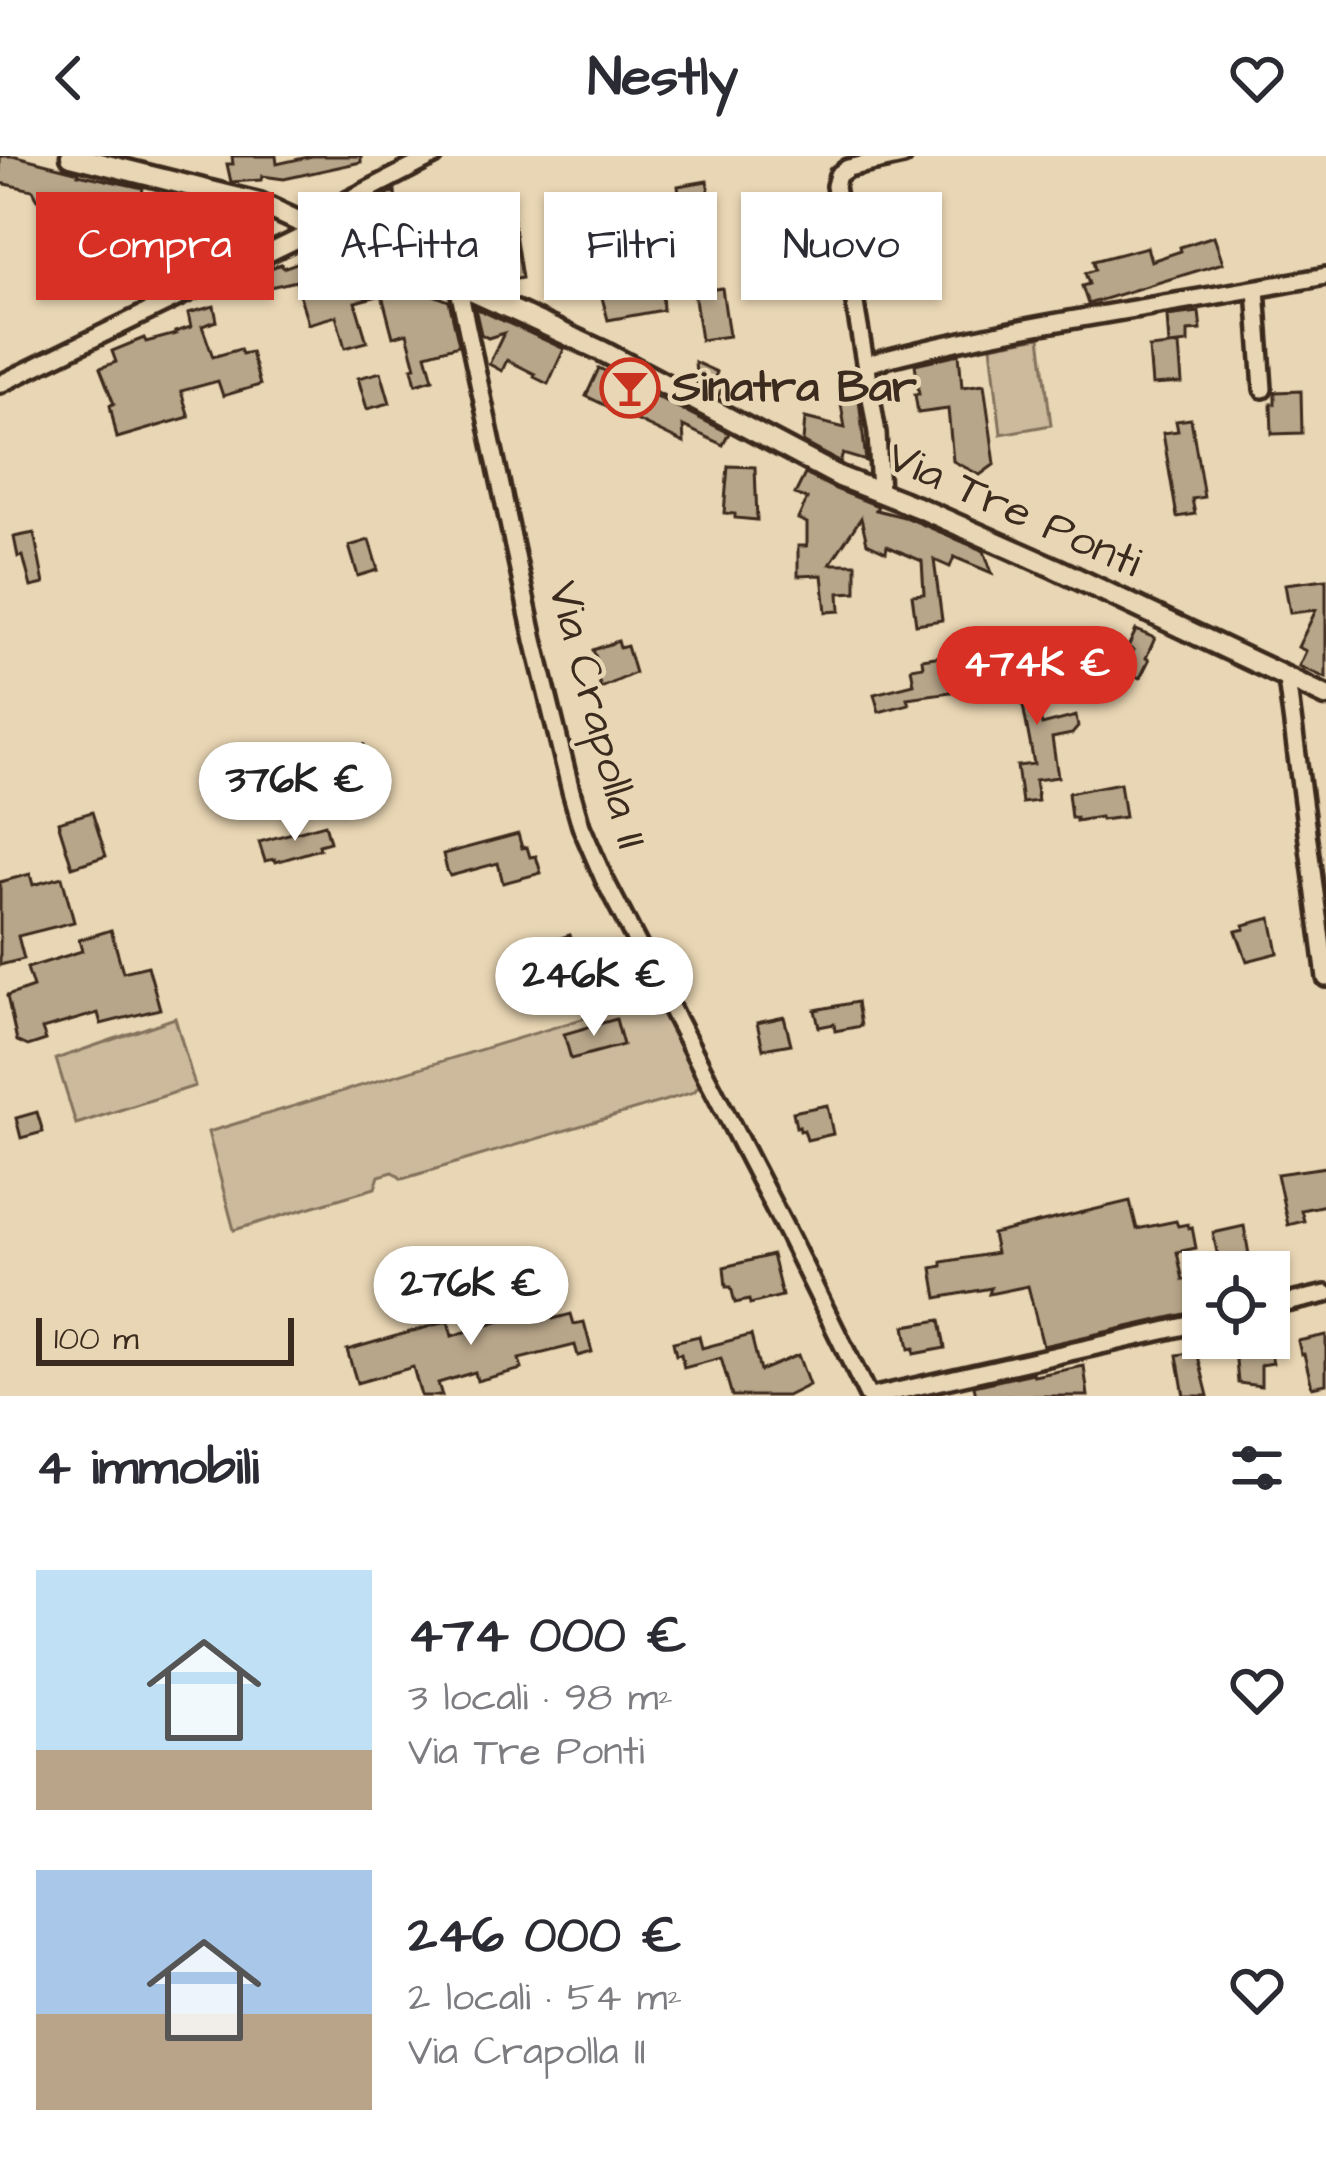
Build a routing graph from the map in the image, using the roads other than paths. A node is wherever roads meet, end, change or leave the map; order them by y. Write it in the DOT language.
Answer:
graph roads {
  1 [pos="71,156"];
  2 [pos="434,156"];
  3 [pos="903,156"];
  4 [pos="371,192"];
  5 [pos="298,220"];
  6 [pos="298,233"];
  7 [pos="1326,276"];
  8 [pos="1256,290"];
  9 [pos="461,300"];
  10 [pos="491,300"];
  11 [pos="866,364"];
  12 [pos="0,384"];
  13 [pos="1264,389"];
  14 [pos="880,493"];
  15 [pos="1287,679"];
  16 [pos="1326,696"];
  17 [pos="1326,978"];
  18 [pos="1326,1294"];
  19 [pos="1290,1302"];
  20 [pos="1182,1327"];
  21 [pos="871,1396"];
  1 -- 5 [label="street, Via Tre Ponti"];
  2 -- 4 [label="street"];
  3 -- 11 [label="street"];
  6 -- 12 [label="street"];
  7 -- 8 [label="street"];
  8 -- 11 [label="street"];
  8 -- 13 [label="street"];
  9 -- 21 [label="street, Via Crapolla II"];
  10 -- 14 [label="street, Via Tre Ponti"];
  11 -- 14 [label="street"];
  14 -- 15 [label="street, Via Tre Ponti"];
  15 -- 16 [label="street, Via Tre Ponti"];
  15 -- 17 [label="street"];
  18 -- 19 [label="street"];
  20 -- 21 [label="street"];
}
